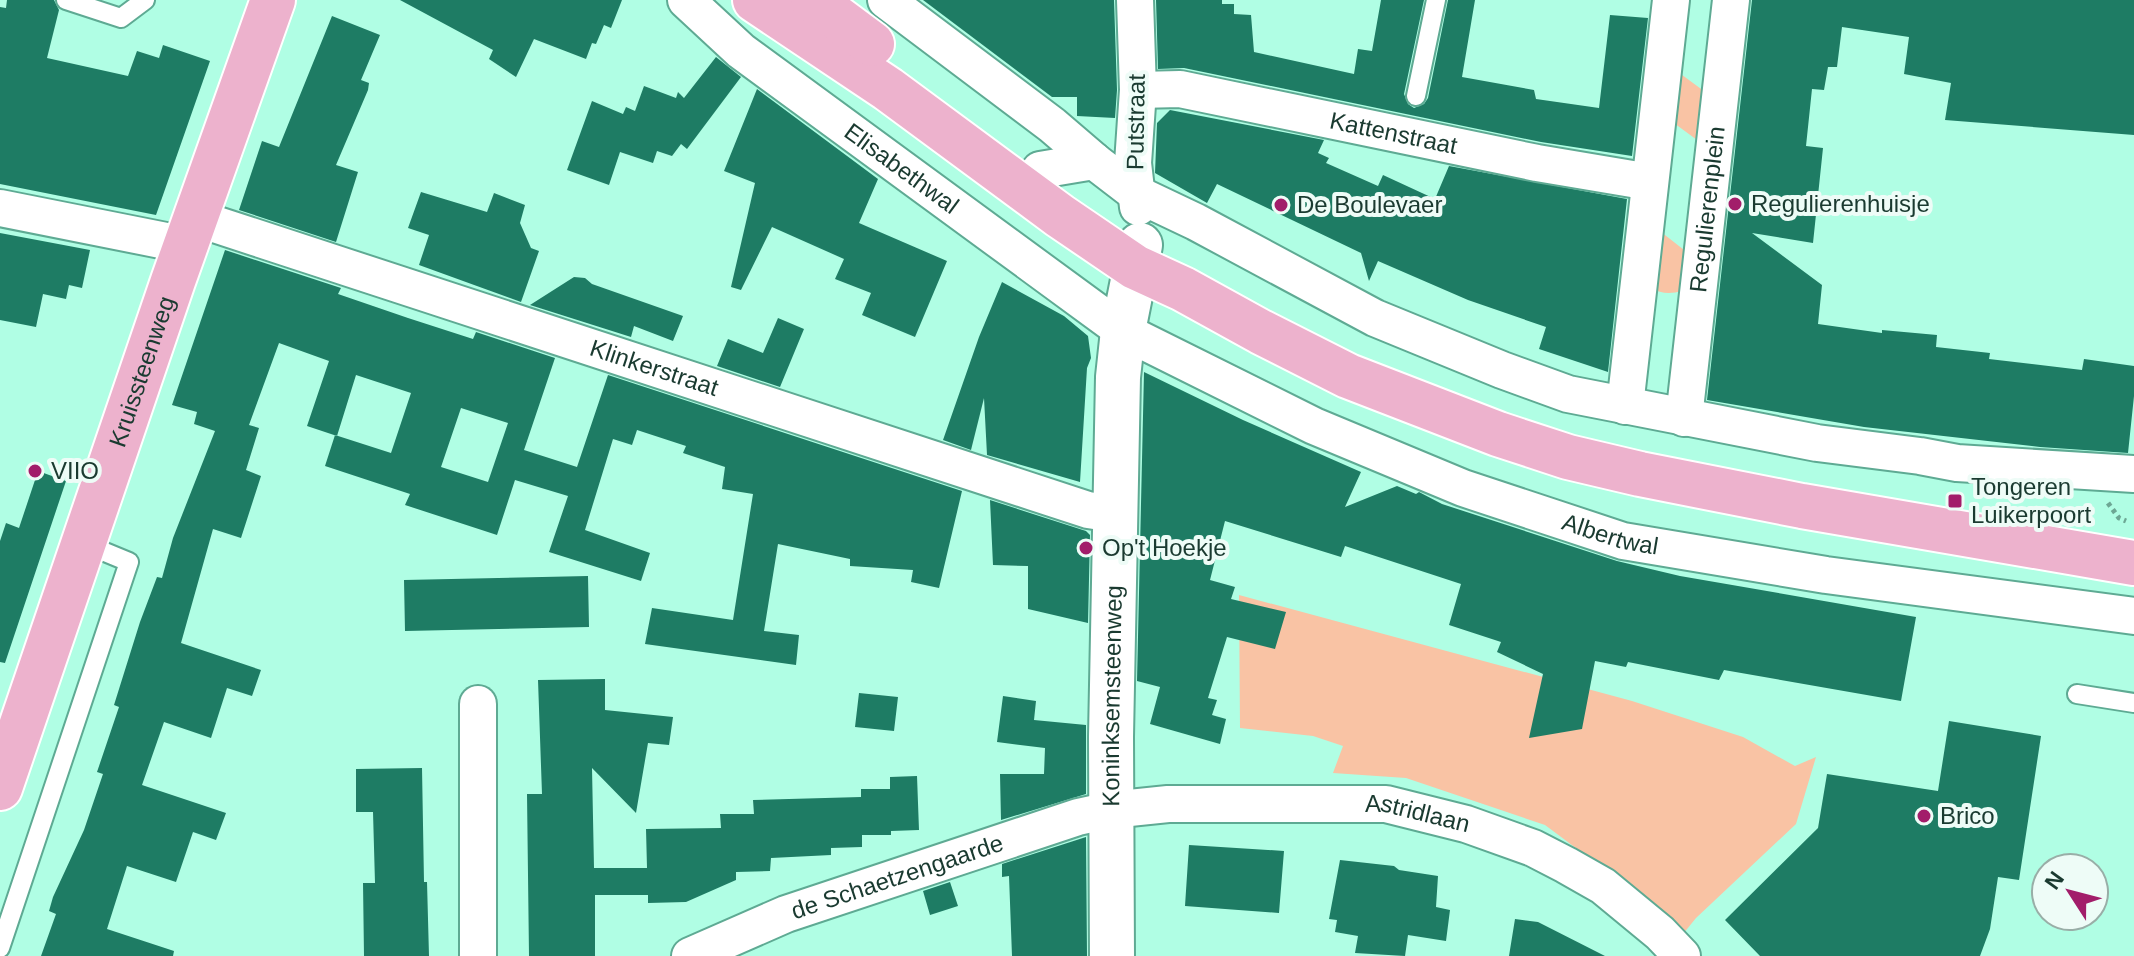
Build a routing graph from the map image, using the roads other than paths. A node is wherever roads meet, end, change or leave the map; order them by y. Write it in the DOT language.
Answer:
graph roads {
  1 [pos="66,0"];
  2 [pos="145,0"];
  3 [pos="273,0"];
  4 [pos="686,0"];
  5 [pos="755,0"];
  6 [pos="813,0"];
  7 [pos="886,0"];
  8 [pos="1135,0"];
  9 [pos="1436,0"];
  10 [pos="1671,0"];
  11 [pos="1731,0"];
  12 [pos="1138,90"];
  13 [pos="1416,96"];
  14 [pos="1094,161"];
  15 [pos="1040,170"];
  16 [pos="1650,182"];
  17 [pos="1137,194"];
  18 [pos="0,208"];
  19 [pos="191,232"];
  20 [pos="1138,256"];
  21 [pos="1123,331"];
  22 [pos="1625,406"];
  23 [pos="1684,418"];
  24 [pos="2134,474"];
  25 [pos="1114,514"];
  26 [pos="83,543"];
  27 [pos="2134,563"];
  28 [pos="2134,616"];
  29 [pos="2077,694"];
  30 [pos="2134,703"];
  31 [pos="478,704"];
  32 [pos="0,788"];
  33 [pos="1110,810"];
  34 [pos="0,948"];
  35 [pos="478,956"];
  36 [pos="690,956"];
  37 [pos="1112,956"];
  38 [pos="1682,956"];
  1 -- 2 [label="lane"];
  3 -- 19 [label="main road, Kruissteenweg"];
  4 -- 21 [label="street, Elisabethwal"];
  5 -- 20 [label="main road"];
  6 -- 15 [label="main road"];
  7 -- 14 [label="street"];
  8 -- 12 [label="street, Putstraat"];
  9 -- 13 [label="lane"];
  10 -- 16 [label="street"];
  11 -- 23 [label="street, Regulierenplein"];
  12 -- 16 [label="street, Kattenstraat"];
  12 -- 17 [label="street, Putstraat"];
  14 -- 15 [label="street"];
  14 -- 17 [label="street"];
  15 -- 20 [label="main road"];
  16 -- 22 [label="street"];
  17 -- 20 [label="street, Putstraat"];
  17 -- 22 [label="street"];
  18 -- 19 [label="street, Klinkerstraat"];
  19 -- 25 [label="street, Klinkerstraat"];
  19 -- 26 [label="main road, Kruissteenweg"];
  20 -- 21 [label="street, Koninksemsteenweg"];
  20 -- 27 [label="main road"];
  21 -- 25 [label="street, Koninksemsteenweg"];
  21 -- 28 [label="street, Albertwal"];
  22 -- 23 [label="street"];
  23 -- 24 [label="street"];
  25 -- 33 [label="street, Koninksemsteenweg"];
  26 -- 32 [label="main road, Kruissteenweg"];
  26 -- 34 [label="lane"];
  29 -- 30 [label="lane"];
  31 -- 35 [label="street"];
  33 -- 36 [label="street, de Schaetzengaarde"];
  33 -- 37 [label="street, Koninksemsteenweg"];
  33 -- 38 [label="street, Astridlaan"];
}
